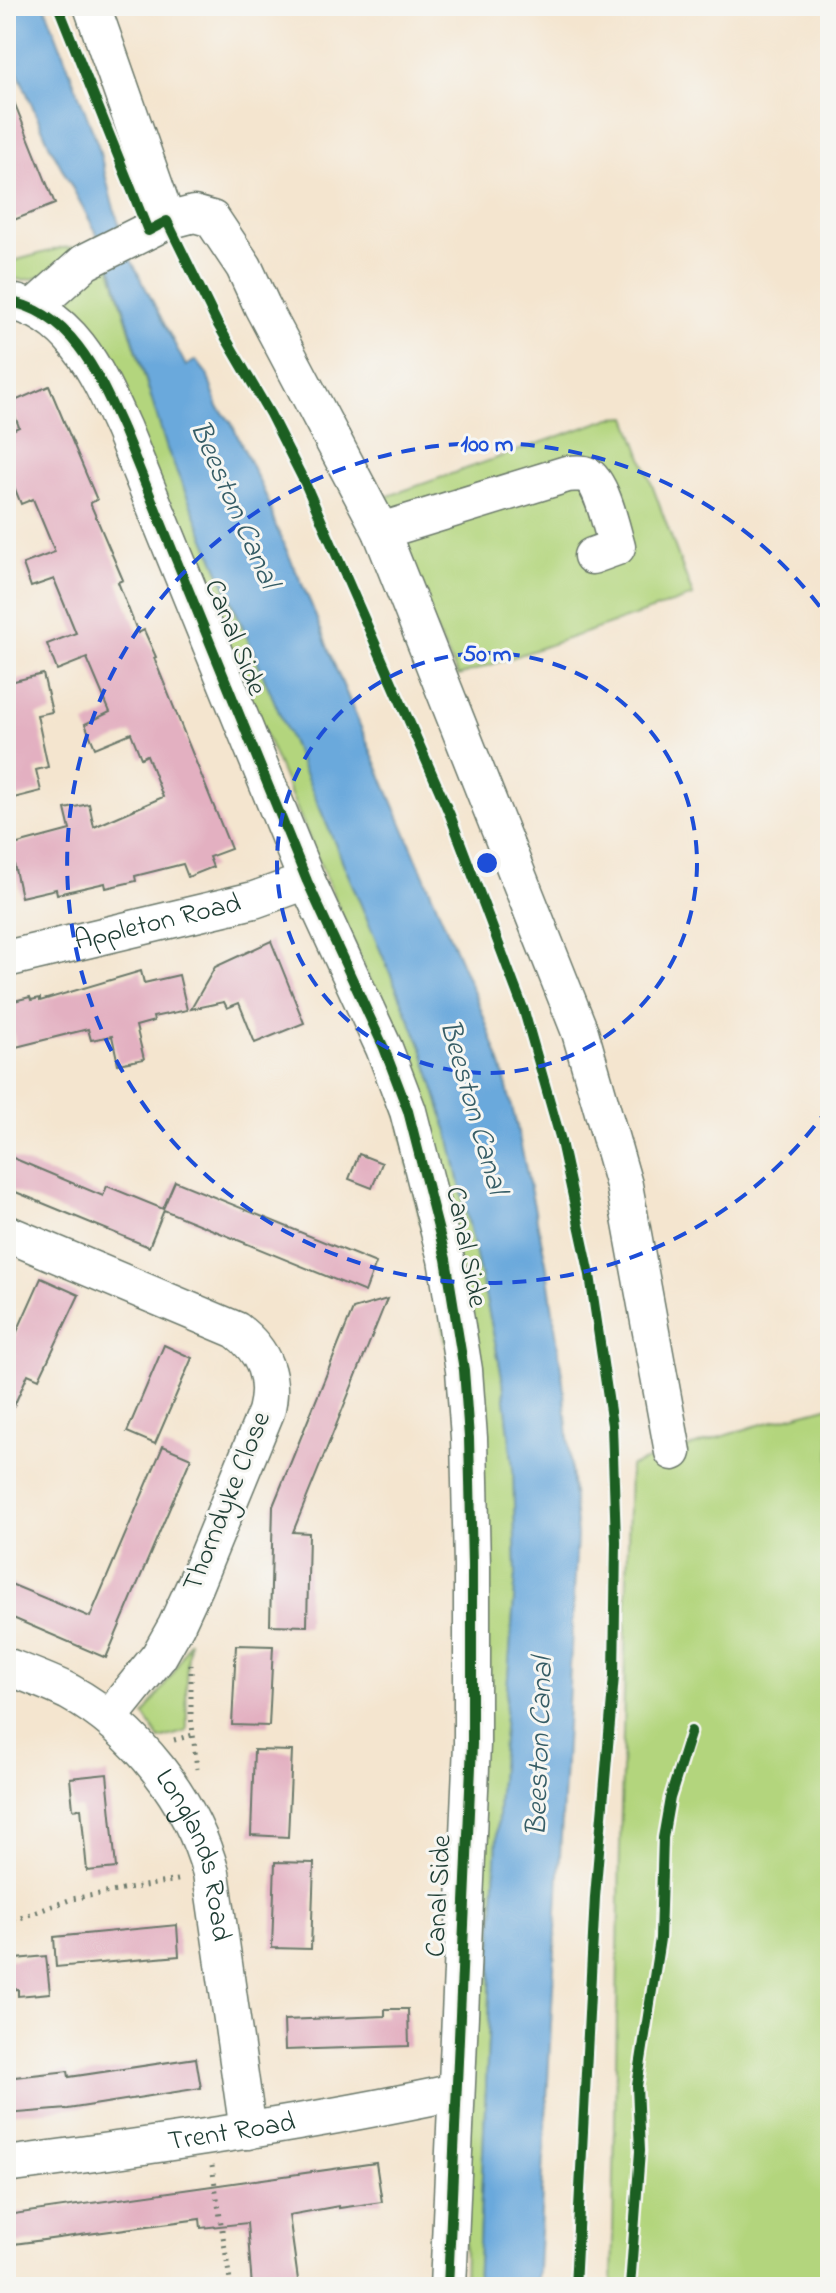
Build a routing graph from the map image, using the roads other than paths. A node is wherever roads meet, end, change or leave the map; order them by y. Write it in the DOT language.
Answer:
graph roads {
  1 [pos="92,6"];
  2 [pos="158,226"];
  3 [pos="19,305"];
  4 [pos="381,531"];
  5 [pos="592,556"];
  6 [pos="307,881"];
  7 [pos="6,959"];
  8 [pos="6,1233"];
  9 [pos="673,1452"];
  10 [pos="6,1666"];
  11 [pos="109,1718"];
  12 [pos="455,2092"];
  13 [pos="248,2131"];
  14 [pos="6,2165"];
  15 [pos="448,2287"];
  1 -- 2 [label="street"];
  2 -- 3 [label="street"];
  2 -- 4 [label="street"];
  3 -- 6 [label="street, Canal Side"];
  4 -- 5 [label="street"];
  4 -- 9 [label="street"];
  6 -- 7 [label="street, Appleton Road"];
  6 -- 12 [label="street, Canal Side"];
  8 -- 11 [label="street, Thorndyke Close"];
  10 -- 11 [label="street, Longlands Road"];
  11 -- 13 [label="street, Longlands Road"];
  12 -- 13 [label="street, Trent Road"];
  12 -- 15 [label="street, Canal Side"];
  13 -- 14 [label="street, Trent Road"];
}
